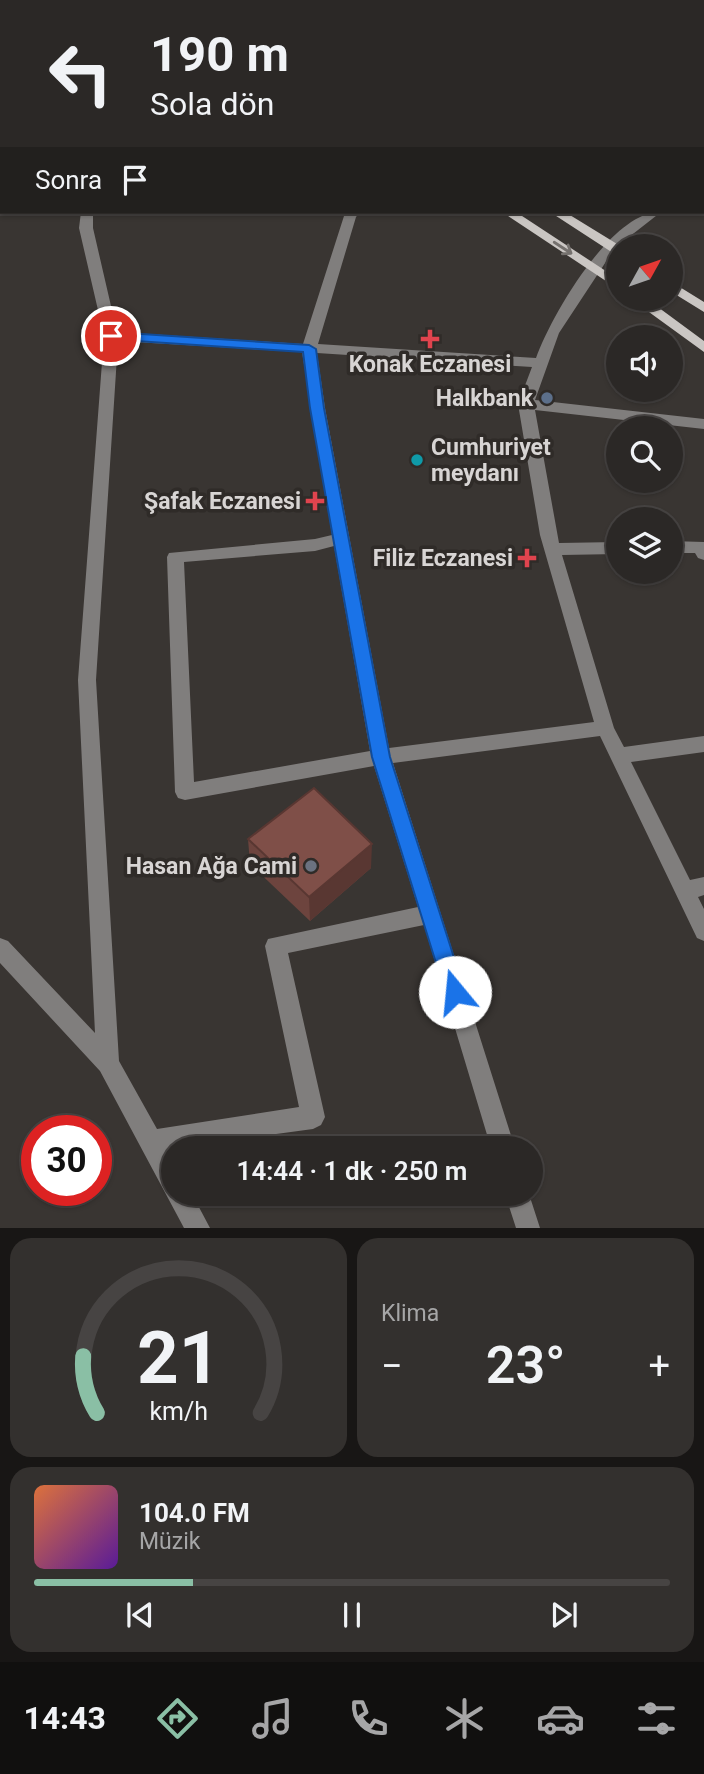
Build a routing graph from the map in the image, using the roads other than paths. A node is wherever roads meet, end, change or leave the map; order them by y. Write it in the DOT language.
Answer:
graph roads {
  1 [pos="87,214"];
  2 [pos="349,214"];
  3 [pos="511,214"];
  4 [pos="559,214"];
  5 [pos="653,214"];
  6 [pos="629,234"];
  7 [pos="606,242"];
  8 [pos="606,257"];
  9 [pos="596,269"];
  10 [pos="606,276"];
  11 [pos="683,294"];
  12 [pos="704,308"];
  13 [pos="656,312"];
  14 [pos="111,336"];
  15 [pos="704,348"];
  16 [pos="309,349"];
  17 [pos="541,363"];
  18 [pos="526,404"];
  19 [pos="704,424"];
  20 [pos="342,538"];
  21 [pos="606,548"];
  22 [pos="683,548"];
  23 [pos="552,549"];
  24 [pos="703,550"];
  25 [pos="605,728"];
  26 [pos="704,744"];
  27 [pos="619,756"];
  28 [pos="381,757"];
  29 [pos="694,888"];
  30 [pos="431,914"];
  31 [pos="704,931"];
  32 [pos="0,947"];
  33 [pos="108,1063"];
  34 [pos="499,1136"];
  35 [pos="151,1142"];
  36 [pos="161,1161"];
  37 [pos="185,1206"];
  38 [pos="521,1206"];
  39 [pos="194,1225"];
  40 [pos="528,1228"];
  1 -- 14 [label="street"];
  2 -- 16 [label="street"];
  3 -- 9 [label="main road, one-way"];
  4 -- 7 [label="main road"];
  5 -- 6 [label="street"];
  8 -- 9 [label="street"];
  9 -- 10 [label="main road"];
  9 -- 17 [label="street"];
  11 -- 12 [label="main road"];
  13 -- 15 [label="main road"];
  14 -- 16 [label="street"];
  14 -- 33 [label="street"];
  16 -- 17 [label="street"];
  16 -- 20 [label="street"];
  17 -- 18 [label="street"];
  18 -- 19 [label="street"];
  18 -- 23 [label="street"];
  20 -- 28 [label="street"];
  20 -- 28 [label="street"];
  21 -- 23 [label="street"];
  22 -- 24 [label="street"];
  23 -- 25 [label="street"];
  25 -- 27 [label="street"];
  25 -- 28 [label="street"];
  26 -- 27 [label="street"];
  27 -- 29 [label="street"];
  28 -- 30 [label="street"];
  29 -- 31 [label="street"];
  30 -- 34 [label="street"];
  30 -- 35 [label="street"];
  32 -- 33 [label="street"];
  33 -- 35 [label="street"];
  35 -- 36 [label="street"];
  37 -- 39 [label="street"];
  38 -- 40 [label="street"];
}
